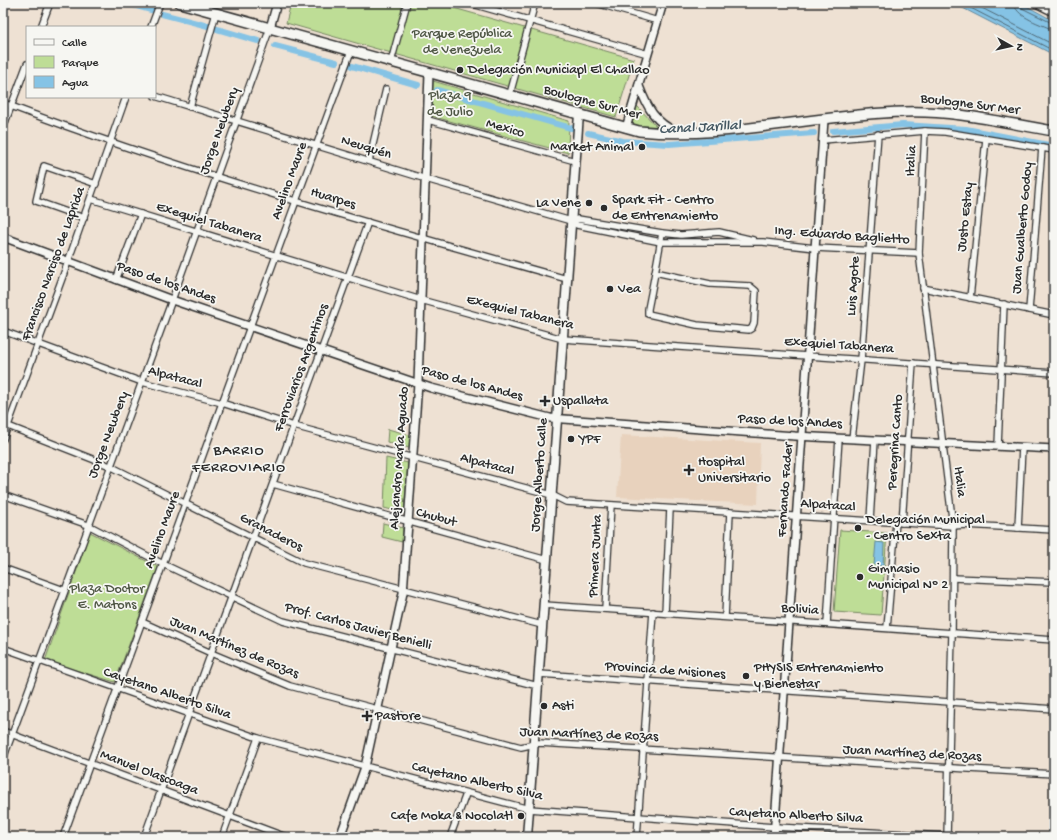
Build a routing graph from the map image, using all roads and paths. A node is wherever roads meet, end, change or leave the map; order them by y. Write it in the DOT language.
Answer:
graph roads {
  1 [pos="50,3"];
  2 [pos="160,3"];
  3 [pos="180,3"];
  4 [pos="277,3"];
  5 [pos="407,3"];
  6 [pos="469,3"];
  7 [pos="535,3"];
  8 [pos="596,3"];
  9 [pos="663,3"];
  10 [pos="1036,3"];
  11 [pos="1054,12"];
  12 [pos="216,13"];
  13 [pos="530,19"];
  14 [pos="658,21"];
  15 [pos="41,26"];
  16 [pos="151,26"];
  17 [pos="270,28"];
  18 [pos="351,52"];
  19 [pos="648,54"];
  20 [pos="391,62"];
  21 [pos="26,67"];
  22 [pos="429,73"];
  23 [pos="639,86"];
  24 [pos="386,89"];
  25 [pos="510,94"];
  26 [pos="156,96"];
  27 [pos="126,98"];
  28 [pos="3,103"];
  29 [pos="11,106"];
  30 [pos="190,106"];
  31 [pos="579,114"];
  32 [pos="428,120"];
  33 [pos="824,120"];
  34 [pos="237,121"];
  35 [pos="3,128"];
  36 [pos="626,128"];
  37 [pos="925,131"];
  38 [pos="1054,131"];
  39 [pos="683,134"];
  40 [pos="878,134"];
  41 [pos="986,139"];
  42 [pos="823,140"];
  43 [pos="110,143"];
  44 [pos="316,145"];
  45 [pos="1042,148"];
  46 [pos="1054,150"];
  47 [pos="369,161"];
  48 [pos="576,161"];
  49 [pos="217,176"];
  50 [pos="426,179"];
  51 [pos="96,184"];
  52 [pos="91,199"];
  53 [pos="296,200"];
  54 [pos="141,214"];
  55 [pos="84,218"];
  56 [pos="571,221"];
  57 [pos="368,222"];
  58 [pos="634,229"];
  59 [pos="197,232"];
  60 [pos="662,233"];
  61 [pos="3,237"];
  62 [pos="633,237"];
  63 [pos="424,239"];
  64 [pos="661,242"];
  65 [pos="763,242"];
  66 [pos="815,248"];
  67 [pos="869,250"];
  68 [pos="919,253"];
  69 [pos="276,255"];
  70 [pos="68,262"];
  71 [pos="655,272"];
  72 [pos="348,277"];
  73 [pos="567,279"];
  74 [pos="116,280"];
  75 [pos="923,288"];
  76 [pos="970,298"];
  77 [pos="172,300"];
  78 [pos="422,300"];
  79 [pos="1004,304"];
  80 [pos="1029,310"];
  81 [pos="1054,315"];
  82 [pos="250,326"];
  83 [pos="3,331"];
  84 [pos="563,340"];
  85 [pos="38,344"];
  86 [pos="321,350"];
  87 [pos="808,356"];
  88 [pos="861,360"];
  89 [pos="913,364"];
  90 [pos="933,364"];
  91 [pos="1001,369"];
  92 [pos="1054,373"];
  93 [pos="142,382"];
  94 [pos="418,383"];
  95 [pos="222,403"];
  96 [pos="557,420"];
  97 [pos="5,425"];
  98 [pos="294,426"];
  99 [pos="803,436"];
  100 [pos="839,438"];
  101 [pos="3,439"];
  102 [pos="852,439"];
  103 [pos="875,440"];
  104 [pos="908,441"];
  105 [pos="942,443"];
  106 [pos="998,446"];
  107 [pos="1022,447"];
  108 [pos="1054,449"];
  109 [pos="413,457"];
  110 [pos="110,466"];
  111 [pos="273,484"];
  112 [pos="3,494"];
  113 [pos="552,495"];
  114 [pos="184,504"];
  115 [pos="611,505"];
  116 [pos="670,509"];
  117 [pos="730,512"];
  118 [pos="797,516"];
  119 [pos="834,518"];
  120 [pos="870,520"];
  121 [pos="899,522"];
  122 [pos="408,523"];
  123 [pos="88,525"];
  124 [pos="953,526"];
  125 [pos="1018,528"];
  126 [pos="1054,530"];
  127 [pos="253,537"];
  128 [pos="547,560"];
  129 [pos="163,564"];
  130 [pos="3,568"];
  131 [pos="953,578"];
  132 [pos="1054,582"];
  133 [pos="403,588"];
  134 [pos="64,590"];
  135 [pos="231,597"];
  136 [pos="544,605"];
  137 [pos="605,609"];
  138 [pos="653,612"];
  139 [pos="665,613"];
  140 [pos="724,617"];
  141 [pos="789,621"];
  142 [pos="142,622"];
  143 [pos="827,624"];
  144 [pos="542,625"];
  145 [pos="886,628"];
  146 [pos="952,633"];
  147 [pos="1054,640"];
  148 [pos="3,648"];
  149 [pos="392,649"];
  150 [pos="211,653"];
  151 [pos="39,661"];
  152 [pos="539,674"];
  153 [pos="648,682"];
  154 [pos="538,686"];
  155 [pos="118,690"];
  156 [pos="784,691"];
  157 [pos="950,702"];
  158 [pos="378,708"];
  159 [pos="1054,708"];
  160 [pos="188,715"];
  161 [pos="3,731"];
  162 [pos="12,734"];
  163 [pos="258,738"];
  164 [pos="534,743"];
  165 [pos="644,749"];
  166 [pos="780,758"];
  167 [pos="3,760"];
  168 [pos="90,764"];
  169 [pos="365,766"];
  170 [pos="949,768"];
  171 [pos="1054,774"];
  172 [pos="161,790"];
  173 [pos="466,794"];
  174 [pos="529,809"];
  175 [pos="229,817"];
  176 [pos="639,817"];
  177 [pos="775,827"];
  178 [pos="947,836"];
  179 [pos="63,837"];
  180 [pos="144,837"];
  181 [pos="222,837"];
  182 [pos="286,837"];
  183 [pos="340,837"];
  184 [pos="450,837"];
  185 [pos="527,837"];
  186 [pos="637,837"];
  187 [pos="774,837"];
  188 [pos="965,837"];
  1 -- 15 [label="street"];
  2 -- 16 [label="street"];
  3 -- 12 [label="main road, Boulogne Sur Mer"];
  4 -- 17 [label="street"];
  5 -- 20 [label="street"];
  6 -- 13 [label="street"];
  7 -- 13 [label="street"];
  8 -- 14 [label="street"];
  9 -- 14 [label="street"];
  10 -- 11 [label="street"];
  12 -- 17 [label="main road, Boulogne Sur Mer"];
  12 -- 30 [label="street"];
  13 -- 19 [label="street"];
  13 -- 25 [label="street"];
  14 -- 19 [label="street"];
  17 -- 18 [label="main road, Boulogne Sur Mer"];
  17 -- 34 [label="street, Jorge Newbery"];
  18 -- 20 [label="main road, Boulogne Sur Mer"];
  18 -- 44 [label="street, Avelino Maure"];
  19 -- 23 [label="street"];
  20 -- 22 [label="main road, Boulogne Sur Mer"];
  21 -- 29 [label="street"];
  22 -- 25 [label="main road, Boulogne Sur Mer"];
  22 -- 32 [label="street, Alejandro María Aguado"];
  23 -- 36 [label="street"];
  23 -- 39 [label="street"];
  24 -- 47 [label="street"];
  25 -- 31 [label="main road, Boulogne Sur Mer"];
  26 -- 30 [label="street, Neuquén"];
  27 -- 43 [label="street, Francisco Narciso de Laprida"];
  28 -- 29 [label="street, Huarpes"];
  29 -- 35 [label="street"];
  29 -- 43 [label="street, Huarpes"];
  30 -- 34 [label="street, Neuquén"];
  31 -- 36 [label="main road, Boulogne Sur Mer"];
  31 -- 48 [label="main road, Jorge Alberto Calle"];
  32 -- 48 [label="street, Mexico"];
  32 -- 50 [label="street, Alejandro María Aguado"];
  33 -- 38 [label="main road, Boulogne Sur Mer"];
  33 -- 39 [label="main road, Boulogne Sur Mer"];
  33 -- 42 [label="street, Fernando Fader"];
  34 -- 44 [label="street, Neuquén"];
  34 -- 49 [label="street, Jorge Newbery"];
  36 -- 39 [label="main road, Boulogne Sur Mer"];
  37 -- 40 [label="street"];
  37 -- 41 [label="street"];
  37 -- 68 [label="street, Italia"];
  40 -- 42 [label="street"];
  40 -- 67 [label="street, Luis Agote"];
  41 -- 45 [label="street"];
  41 -- 76 [label="street, Justo Estay"];
  42 -- 66 [label="street, Fernando Fader"];
  43 -- 49 [label="street, Huarpes"];
  43 -- 51 [label="street, Francisco Narciso de Laprida"];
  44 -- 47 [label="street, Neuquén"];
  44 -- 53 [label="street, Avelino Maure"];
  45 -- 46 [label="street"];
  45 -- 80 [label="street, Juan Gualberto Godoy"];
  47 -- 50 [label="street, Neuquén"];
  48 -- 56 [label="main road, Jorge Alberto Calle"];
  49 -- 53 [label="street, Huarpes"];
  49 -- 59 [label="street, Jorge Newbery"];
  50 -- 56 [label="street, Neuquén"];
  50 -- 63 [label="street, Alejandro María Aguado"];
  51 -- 52 [label="street, Francisco Narciso de Laprida"];
  51 -- 55 [label="street"];
  52 -- 54 [label="street, Exequiel Tabanera"];
  52 -- 55 [label="street, Francisco Narciso de Laprida"];
  53 -- 57 [label="street, Huarpes"];
  53 -- 69 [label="street, Avelino Maure"];
  54 -- 59 [label="street, Exequiel Tabanera"];
  54 -- 74 [label="street"];
  55 -- 70 [label="street, Francisco Narciso de Laprida"];
  56 -- 58 [label="street, Ing. Eduardo Baglietto"];
  56 -- 62 [label="street, Ing. Eduardo Baglietto"];
  56 -- 73 [label="main road, Jorge Alberto Calle"];
  57 -- 63 [label="street, Huarpes"];
  57 -- 72 [label="street, Ferroviarios Argentinos"];
  58 -- 60 [label="street, Ing. Eduardo Baglietto"];
  58 -- 62 [label="street"];
  59 -- 69 [label="street, Exequiel Tabanera"];
  59 -- 77 [label="street, Jorge Newbery"];
  60 -- 64 [label="street"];
  60 -- 65 [label="street, Ing. Eduardo Baglietto"];
  61 -- 70 [label="street, Paso de los Andes"];
  62 -- 64 [label="street, Ing. Eduardo Baglietto"];
  63 -- 73 [label="street, Huarpes"];
  63 -- 78 [label="street, Alejandro María Aguado"];
  64 -- 65 [label="street, Ing. Eduardo Baglietto"];
  64 -- 71 [label="street"];
  65 -- 66 [label="street, Ing. Eduardo Baglietto"];
  66 -- 67 [label="street, Ing. Eduardo Baglietto"];
  66 -- 87 [label="street, Fernando Fader"];
  67 -- 68 [label="street, Ing. Eduardo Baglietto"];
  67 -- 88 [label="street, Luis Agote"];
  68 -- 75 [label="street, Italia"];
  69 -- 72 [label="street, Exequiel Tabanera"];
  69 -- 82 [label="street, Avelino Maure"];
  70 -- 74 [label="street, Paso de los Andes"];
  70 -- 85 [label="street, Francisco Narciso de Laprida"];
  71 -- 71 [label="street"];
  72 -- 78 [label="street, Exequiel Tabanera"];
  72 -- 86 [label="street, Ferroviarios Argentinos"];
  73 -- 84 [label="main road, Jorge Alberto Calle"];
  74 -- 77 [label="street, Paso de los Andes"];
  75 -- 76 [label="street"];
  75 -- 90 [label="street, Italia"];
  76 -- 79 [label="street"];
  77 -- 82 [label="street, Paso de los Andes"];
  77 -- 93 [label="street, Jorge Newbery"];
  78 -- 84 [label="street, Exequiel Tabanera"];
  78 -- 94 [label="street, Alejandro María Aguado"];
  79 -- 80 [label="street"];
  79 -- 91 [label="street, Juan Gualberto Godoy"];
  80 -- 81 [label="street"];
  82 -- 86 [label="street, Paso de los Andes"];
  82 -- 95 [label="street, Avelino Maure"];
  83 -- 85 [label="street, Alpatacal"];
  84 -- 87 [label="street, Exequiel Tabanera"];
  84 -- 96 [label="main road, Jorge Alberto Calle"];
  85 -- 93 [label="street, Alpatacal"];
  85 -- 97 [label="street, Francisco Narciso de Laprida"];
  86 -- 94 [label="street, Paso de los Andes"];
  86 -- 98 [label="street, Ferroviarios Argentinos"];
  87 -- 88 [label="street, Exequiel Tabanera"];
  87 -- 99 [label="street, Fernando Fader"];
  88 -- 89 [label="street, Exequiel Tabanera"];
  88 -- 102 [label="street, Luis Agote"];
  89 -- 90 [label="street, Exequiel Tabanera"];
  89 -- 104 [label="street, Peregrina Canto"];
  90 -- 91 [label="street, Exequiel Tabanera"];
  90 -- 105 [label="street, Italia"];
  91 -- 92 [label="street, Exequiel Tabanera"];
  91 -- 106 [label="street, Juan Gualberto Godoy"];
  93 -- 95 [label="street, Alpatacal"];
  93 -- 110 [label="street, Jorge Newbery"];
  94 -- 96 [label="street, Paso de los Andes"];
  94 -- 109 [label="street, Alejandro María Aguado"];
  95 -- 98 [label="street, Alpatacal"];
  95 -- 114 [label="street, Avelino Maure"];
  96 -- 99 [label="street, Paso de los Andes"];
  96 -- 113 [label="main road, Jorge Alberto Calle"];
  97 -- 101 [label="street, Francisco Narciso de Laprida"];
  97 -- 110 [label="street, Granaderos"];
  98 -- 109 [label="street, Alpatacal"];
  98 -- 111 [label="street, Ferroviarios Argentinos"];
  99 -- 100 [label="street, Paso de los Andes"];
  99 -- 118 [label="street, Fernando Fader"];
  100 -- 102 [label="street, Paso de los Andes"];
  100 -- 119 [label="street"];
  102 -- 103 [label="street, Paso de los Andes"];
  103 -- 104 [label="street, Paso de los Andes"];
  103 -- 120 [label="street"];
  104 -- 105 [label="street, Paso de los Andes"];
  104 -- 121 [label="street, Peregrina Canto"];
  105 -- 106 [label="street, Paso de los Andes"];
  105 -- 124 [label="street, Italia"];
  106 -- 107 [label="street, Paso de los Andes"];
  107 -- 108 [label="street, Paso de los Andes"];
  107 -- 125 [label="street"];
  109 -- 113 [label="street, Alpatacal"];
  109 -- 122 [label="street, Alejandro María Aguado"];
  110 -- 114 [label="street, Granaderos"];
  110 -- 123 [label="street, Jorge Newbery"];
  111 -- 122 [label="street, Chubut"];
  111 -- 127 [label="street, Ferroviarios Argentinos"];
  112 -- 123 [label="street, Prof. Carlos Javier Benielli"];
  113 -- 115 [label="street, Alpatacal"];
  113 -- 128 [label="main road, Jorge Alberto Calle"];
  114 -- 127 [label="street, Granaderos"];
  114 -- 129 [label="street, Avelino Maure"];
  115 -- 116 [label="street, Alpatacal"];
  115 -- 137 [label="street, Primera Junta"];
  116 -- 117 [label="street, Alpatacal"];
  116 -- 139 [label="street"];
  117 -- 118 [label="street, Alpatacal"];
  117 -- 140 [label="street"];
  118 -- 119 [label="street, Alpatacal"];
  118 -- 141 [label="street, Fernando Fader"];
  119 -- 120 [label="street, Alpatacal"];
  119 -- 143 [label="street"];
  120 -- 121 [label="street, Alpatacal"];
  121 -- 124 [label="street, Alpatacal"];
  121 -- 145 [label="street, Peregrina Canto"];
  122 -- 128 [label="street, Chubut"];
  122 -- 133 [label="street, Alejandro María Aguado"];
  123 -- 129 [label="street, Prof. Carlos Javier Benielli"];
  123 -- 134 [label="street, Jorge Newbery"];
  124 -- 125 [label="street, Alpatacal"];
  124 -- 131 [label="street, Italia"];
  125 -- 126 [label="street, Alpatacal"];
  127 -- 133 [label="street, Granaderos"];
  127 -- 135 [label="street, Ferroviarios Argentinos"];
  128 -- 136 [label="main road, Jorge Alberto Calle"];
  129 -- 135 [label="street, Prof. Carlos Javier Benielli"];
  129 -- 142 [label="street, Avelino Maure"];
  130 -- 134 [label="street"];
  131 -- 132 [label="street"];
  131 -- 146 [label="street, Italia"];
  133 -- 144 [label="street, Granaderos"];
  133 -- 149 [label="street, Alejandro María Aguado"];
  134 -- 151 [label="street, Jorge Newbery"];
  135 -- 149 [label="street, Prof. Carlos Javier Benielli"];
  135 -- 150 [label="street, Ferroviarios Argentinos"];
  136 -- 137 [label="street, Bolivia"];
  136 -- 144 [label="main road, Jorge Alberto Calle"];
  137 -- 138 [label="street, Bolivia"];
  138 -- 139 [label="street, Bolivia"];
  138 -- 153 [label="street"];
  139 -- 140 [label="street, Bolivia"];
  140 -- 141 [label="street, Bolivia"];
  141 -- 143 [label="street, Bolivia"];
  141 -- 156 [label="street, Fernando Fader"];
  142 -- 150 [label="street, Juan Martínez de Rozas"];
  142 -- 155 [label="street, Avelino Maure"];
  143 -- 145 [label="street, Bolivia"];
  144 -- 152 [label="main road, Jorge Alberto Calle"];
  145 -- 146 [label="street, Bolivia"];
  146 -- 147 [label="street, Bolivia"];
  146 -- 157 [label="street, Italia"];
  148 -- 151 [label="street, Cayetano Alberto Silva"];
  149 -- 154 [label="street, Prof. Carlos Javier Benielli"];
  149 -- 158 [label="street, Alejandro María Aguado"];
  150 -- 158 [label="street, Juan Martínez de Rozas"];
  150 -- 160 [label="street, Ferroviarios Argentinos"];
  151 -- 155 [label="street, Cayetano Alberto Silva"];
  151 -- 162 [label="street, Jorge Newbery"];
  152 -- 153 [label="street, Provincia de Misiones"];
  152 -- 154 [label="main road, Jorge Alberto Calle"];
  153 -- 156 [label="street, Provincia de Misiones"];
  153 -- 165 [label="street"];
  154 -- 164 [label="main road, Jorge Alberto Calle"];
  155 -- 160 [label="street, Cayetano Alberto Silva"];
  155 -- 168 [label="street, Avelino Maure"];
  156 -- 157 [label="street, Provincia de Misiones"];
  156 -- 166 [label="street, Fernando Fader"];
  157 -- 159 [label="street, Provincia de Misiones"];
  157 -- 170 [label="street, Italia"];
  158 -- 164 [label="street, Juan Martínez de Rozas"];
  158 -- 169 [label="street, Alejandro María Aguado"];
  160 -- 163 [label="street, Cayetano Alberto Silva"];
  160 -- 172 [label="street, Ferroviarios Argentinos"];
  161 -- 162 [label="street, Manuel Olascoaga"];
  162 -- 167 [label="street, Jorge Newbery"];
  162 -- 168 [label="street, Manuel Olascoaga"];
  163 -- 169 [label="street, Cayetano Alberto Silva"];
  163 -- 175 [label="street"];
  164 -- 165 [label="street, Juan Martínez de Rozas"];
  164 -- 174 [label="main road, Jorge Alberto Calle"];
  165 -- 166 [label="street, Juan Martínez de Rozas"];
  165 -- 176 [label="street"];
  166 -- 170 [label="street, Juan Martínez de Rozas"];
  166 -- 177 [label="street, Fernando Fader"];
  168 -- 172 [label="street, Manuel Olascoaga"];
  168 -- 179 [label="street, Avelino Maure"];
  169 -- 173 [label="street, Cayetano Alberto Silva"];
  169 -- 183 [label="street, Alejandro María Aguado"];
  170 -- 171 [label="street, Juan Martínez de Rozas"];
  170 -- 178 [label="street, Italia"];
  172 -- 175 [label="street, Manuel Olascoaga"];
  172 -- 180 [label="street, Ferroviarios Argentinos"];
  173 -- 174 [label="street, Cayetano Alberto Silva"];
  173 -- 184 [label="street"];
  174 -- 176 [label="street, Cayetano Alberto Silva"];
  174 -- 185 [label="main road, Jorge Alberto Calle"];
  175 -- 181 [label="street"];
  175 -- 182 [label="street, Manuel Olascoaga"];
  176 -- 177 [label="street, Cayetano Alberto Silva"];
  176 -- 186 [label="street"];
  177 -- 178 [label="street, Cayetano Alberto Silva"];
  177 -- 187 [label="street, Fernando Fader"];
  178 -- 188 [label="street, Cayetano Alberto Silva"];
}
